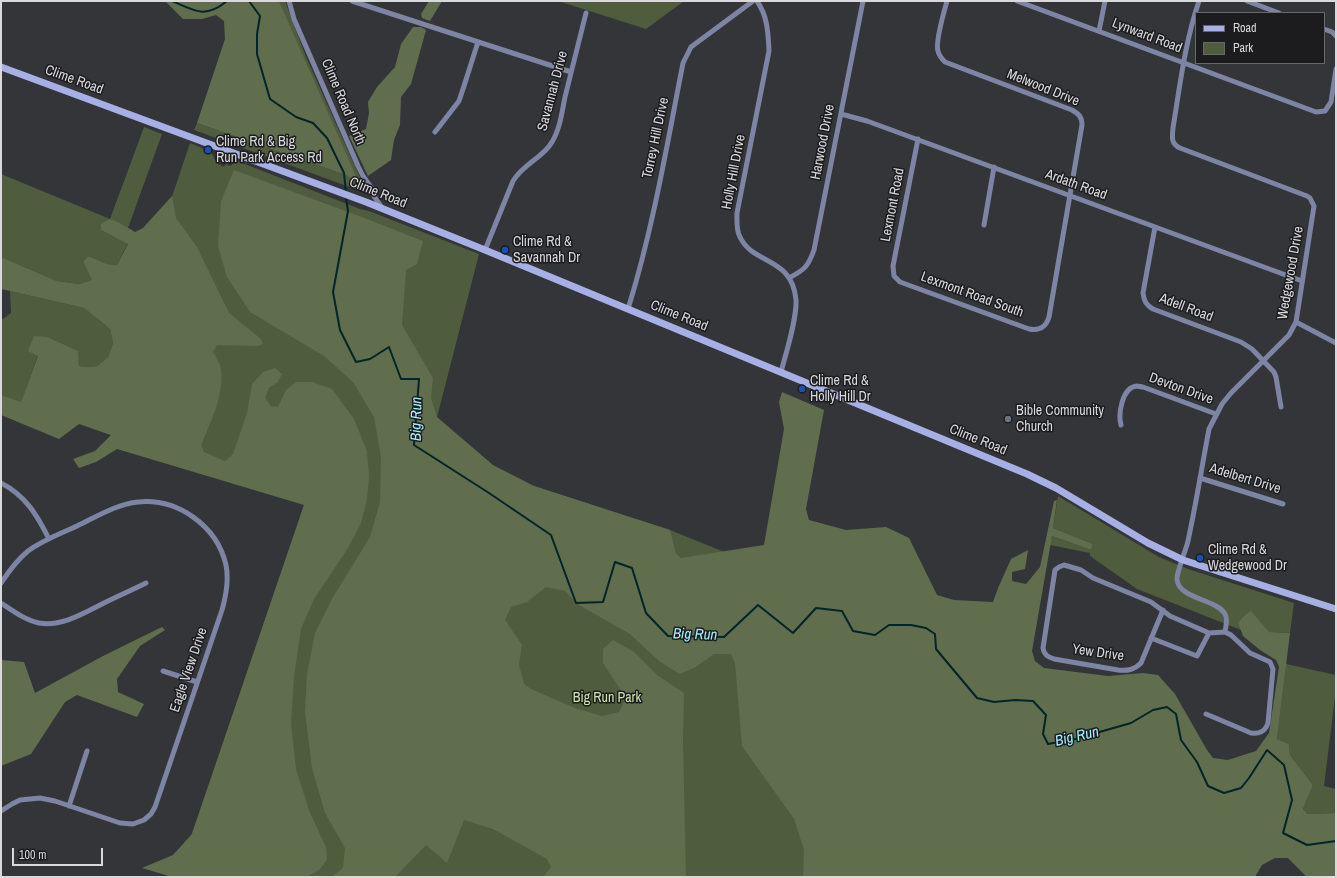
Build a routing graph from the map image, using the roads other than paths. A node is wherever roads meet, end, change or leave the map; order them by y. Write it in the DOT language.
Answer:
graph roads {
  1 [pos="289,1"];
  2 [pos="352,1"];
  3 [pos="752,1"];
  4 [pos="757,1"];
  5 [pos="863,1"];
  6 [pos="947,1"];
  7 [pos="1017,1"];
  8 [pos="1105,1"];
  9 [pos="1199,1"];
  10 [pos="1247,1"];
  11 [pos="1196,12"];
  12 [pos="1276,12"];
  13 [pos="586,13"];
  14 [pos="1195,14"];
  15 [pos="1325,29"];
  16 [pos="1099,31"];
  17 [pos="1336,36"];
  18 [pos="478,42"];
  19 [pos="1184,63"];
  20 [pos="1,67"];
  21 [pos="1336,69"];
  22 [pos="571,72"];
  23 [pos="841,114"];
  24 [pos="435,132"];
  25 [pos="918,139"];
  26 [pos="994,167"];
  27 [pos="1070,195"];
  28 [pos="382,209"];
  29 [pos="984,224"];
  30 [pos="1155,227"];
  31 [pos="485,250"];
  32 [pos="894,276"];
  33 [pos="789,278"];
  34 [pos="1302,282"];
  35 [pos="628,309"];
  36 [pos="1296,322"];
  37 [pos="1043,327"];
  38 [pos="1336,343"];
  39 [pos="1264,361"];
  40 [pos="781,372"];
  41 [pos="1281,408"];
  42 [pos="1216,414"];
  43 [pos="1121,425"];
  44 [pos="1200,478"];
  45 [pos="1,483"];
  46 [pos="1283,504"];
  47 [pos="49,539"];
  48 [pos="1183,560"];
  49 [pos="1,583"];
  50 [pos="146,583"];
  51 [pos="1,603"];
  52 [pos="1336,609"];
  53 [pos="1163,610"];
  54 [pos="1225,632"];
  55 [pos="1209,633"];
  56 [pos="1151,638"];
  57 [pos="163,671"];
  58 [pos="198,682"];
  59 [pos="1206,714"];
  60 [pos="87,750"];
  61 [pos="69,806"];
  62 [pos="1,811"];
  1 -- 28 [label="street, Clime Road North"];
  2 -- 18 [label="street"];
  3 -- 35 [label="street, Torrey Hill Drive"];
  4 -- 33 [label="street, Holly Hill Drive"];
  5 -- 23 [label="street, Harwood Drive"];
  6 -- 27 [label="street, Melwood Drive"];
  7 -- 16 [label="street, Lynward Road"];
  8 -- 16 [label="street"];
  9 -- 11 [label="street, Wedgewood Drive"];
  10 -- 12 [label="street"];
  13 -- 22 [label="street, Savannah Drive"];
  14 -- 19 [label="street, Wedgewood Drive"];
  15 -- 17 [label="street"];
  16 -- 19 [label="street, Lynward Road"];
  18 -- 22 [label="street"];
  18 -- 24 [label="street"];
  19 -- 21 [label="street, Lynward Road"];
  19 -- 34 [label="street, Wedgewood Drive"];
  20 -- 28 [label="main road, Clime Road"];
  22 -- 31 [label="street, Savannah Drive"];
  23 -- 25 [label="street, Ardath Road"];
  23 -- 33 [label="street, Harwood Drive"];
  25 -- 26 [label="street, Ardath Road"];
  25 -- 32 [label="street, Lexmont Road"];
  26 -- 27 [label="street, Ardath Road"];
  26 -- 29 [label="street"];
  27 -- 30 [label="street, Ardath Road"];
  27 -- 37 [label="street, Melwood Drive"];
  28 -- 31 [label="main road, Clime Road"];
  30 -- 34 [label="street, Ardath Road"];
  30 -- 39 [label="street, Adell Road"];
  31 -- 35 [label="main road, Clime Road"];
  32 -- 37 [label="street, Lexmont Road South"];
  33 -- 40 [label="street"];
  34 -- 36 [label="street, Wedgewood Drive"];
  35 -- 40 [label="main road, Clime Road"];
  36 -- 38 [label="street"];
  36 -- 39 [label="street, Wedgewood Drive"];
  39 -- 41 [label="street"];
  39 -- 42 [label="street, Wedgewood Drive"];
  40 -- 48 [label="main road, Clime Road"];
  42 -- 43 [label="street, Devton Drive"];
  42 -- 44 [label="street, Wedgewood Drive"];
  44 -- 46 [label="street, Adelbert Drive"];
  44 -- 48 [label="street, Wedgewood Drive"];
  45 -- 47 [label="street"];
  47 -- 49 [label="street, Eagle View Drive"];
  47 -- 58 [label="street, Eagle View Drive"];
  48 -- 52 [label="main road, Clime Road"];
  48 -- 54 [label="street, Wedgewood Drive"];
  50 -- 51 [label="street"];
  53 -- 55 [label="street"];
  53 -- 56 [label="street, Yew Drive"];
  53 -- 56 [label="street, Yew Drive"];
  54 -- 55 [label="street"];
  54 -- 59 [label="street"];
  55 -- 56 [label="street"];
  57 -- 58 [label="street"];
  58 -- 61 [label="street, Eagle View Drive"];
  60 -- 61 [label="street"];
  61 -- 62 [label="street"];
}
